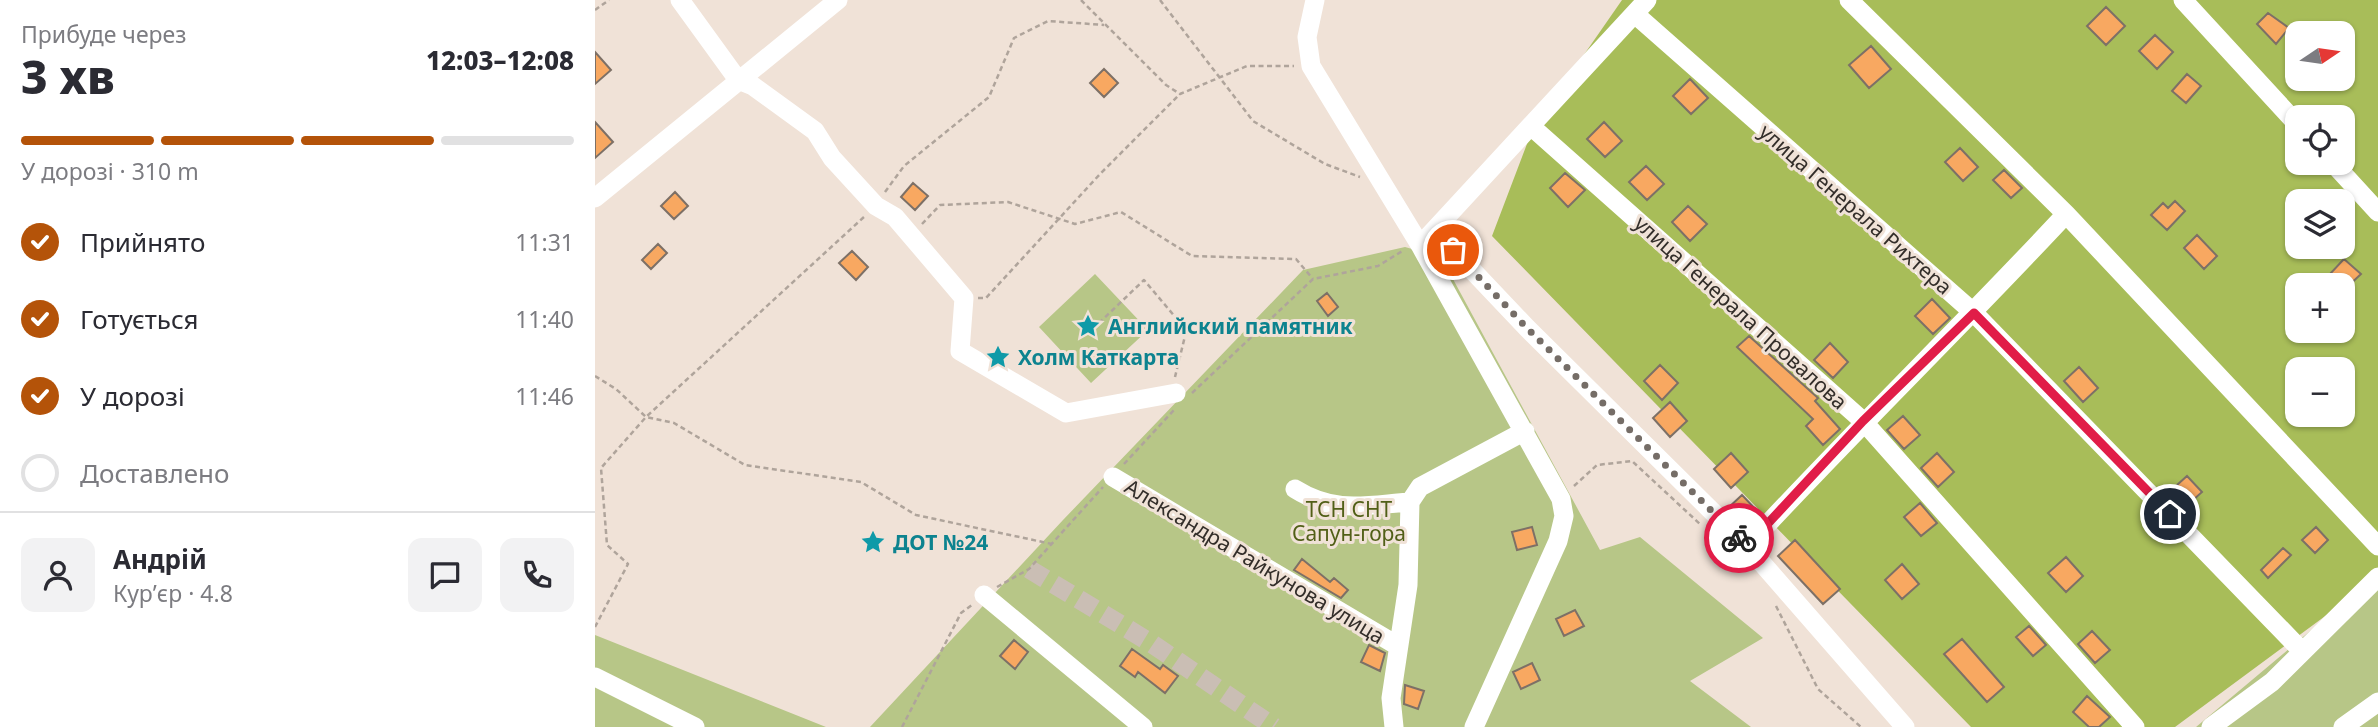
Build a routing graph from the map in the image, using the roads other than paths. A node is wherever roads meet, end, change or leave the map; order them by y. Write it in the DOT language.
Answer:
graph roads {
  1 [pos="680,0"];
  2 [pos="838,0"];
  3 [pos="1315,0"];
  4 [pos="1849,0"];
  5 [pos="2183,0"];
  6 [pos="1642,8"];
  7 [pos="738,80"];
  8 [pos="2285,111"];
  9 [pos="1533,128"];
  10 [pos="2344,175"];
  11 [pos="595,198"];
  12 [pos="2378,212"];
  13 [pos="2066,214"];
  14 [pos="1435,231"];
  15 [pos="1420,245"];
  16 [pos="1974,313"];
  17 [pos="1179,397"];
  18 [pos="1863,421"];
  19 [pos="1525,431"];
  20 [pos="1113,477"];
  21 [pos="1295,489"];
  22 [pos="1410,502"];
  23 [pos="2378,545"];
  24 [pos="1742,551"];
  25 [pos="2378,576"];
  26 [pos="984,595"];
  27 [pos="1398,646"];
  28 [pos="2302,651"];
  29 [pos="595,677"];
  30 [pos="2378,702"];
  31 [pos="695,727"];
  32 [pos="1143,727"];
  33 [pos="1394,727"];
  34 [pos="1474,727"];
  35 [pos="1905,727"];
  36 [pos="2134,727"];
  37 [pos="2211,727"];
  38 [pos="2343,727"];
  1 -- 7 [label="street"];
  2 -- 7 [label="street"];
  3 -- 15 [label="street"];
  4 -- 13 [label="street"];
  5 -- 8 [label="street"];
  6 -- 9 [label="street"];
  6 -- 16 [label="street, улица Генерала Рихтера"];
  7 -- 11 [label="street"];
  7 -- 17 [label="street"];
  9 -- 14 [label="street"];
  9 -- 18 [label="street, улица Генерала Провалова"];
  10 -- 12 [label="street"];
  13 -- 16 [label="street"];
  13 -- 23 [label="street"];
  14 -- 15 [label="street"];
  14 -- 24 [label="street"];
  15 -- 19 [label="street"];
  16 -- 18 [label="street"];
  16 -- 28 [label="street, улица Генерала Рихтера"];
  18 -- 24 [label="street"];
  18 -- 36 [label="street, улица Генерала Провалова"];
  19 -- 22 [label="street"];
  19 -- 34 [label="street"];
  20 -- 27 [label="street, Александра Райкунова улица"];
  21 -- 22 [label="street"];
  22 -- 27 [label="street"];
  24 -- 35 [label="street"];
  25 -- 28 [label="street"];
  26 -- 32 [label="street"];
  27 -- 33 [label="street"];
  28 -- 37 [label="street"];
  29 -- 31 [label="street"];
  30 -- 38 [label="street"];
}
